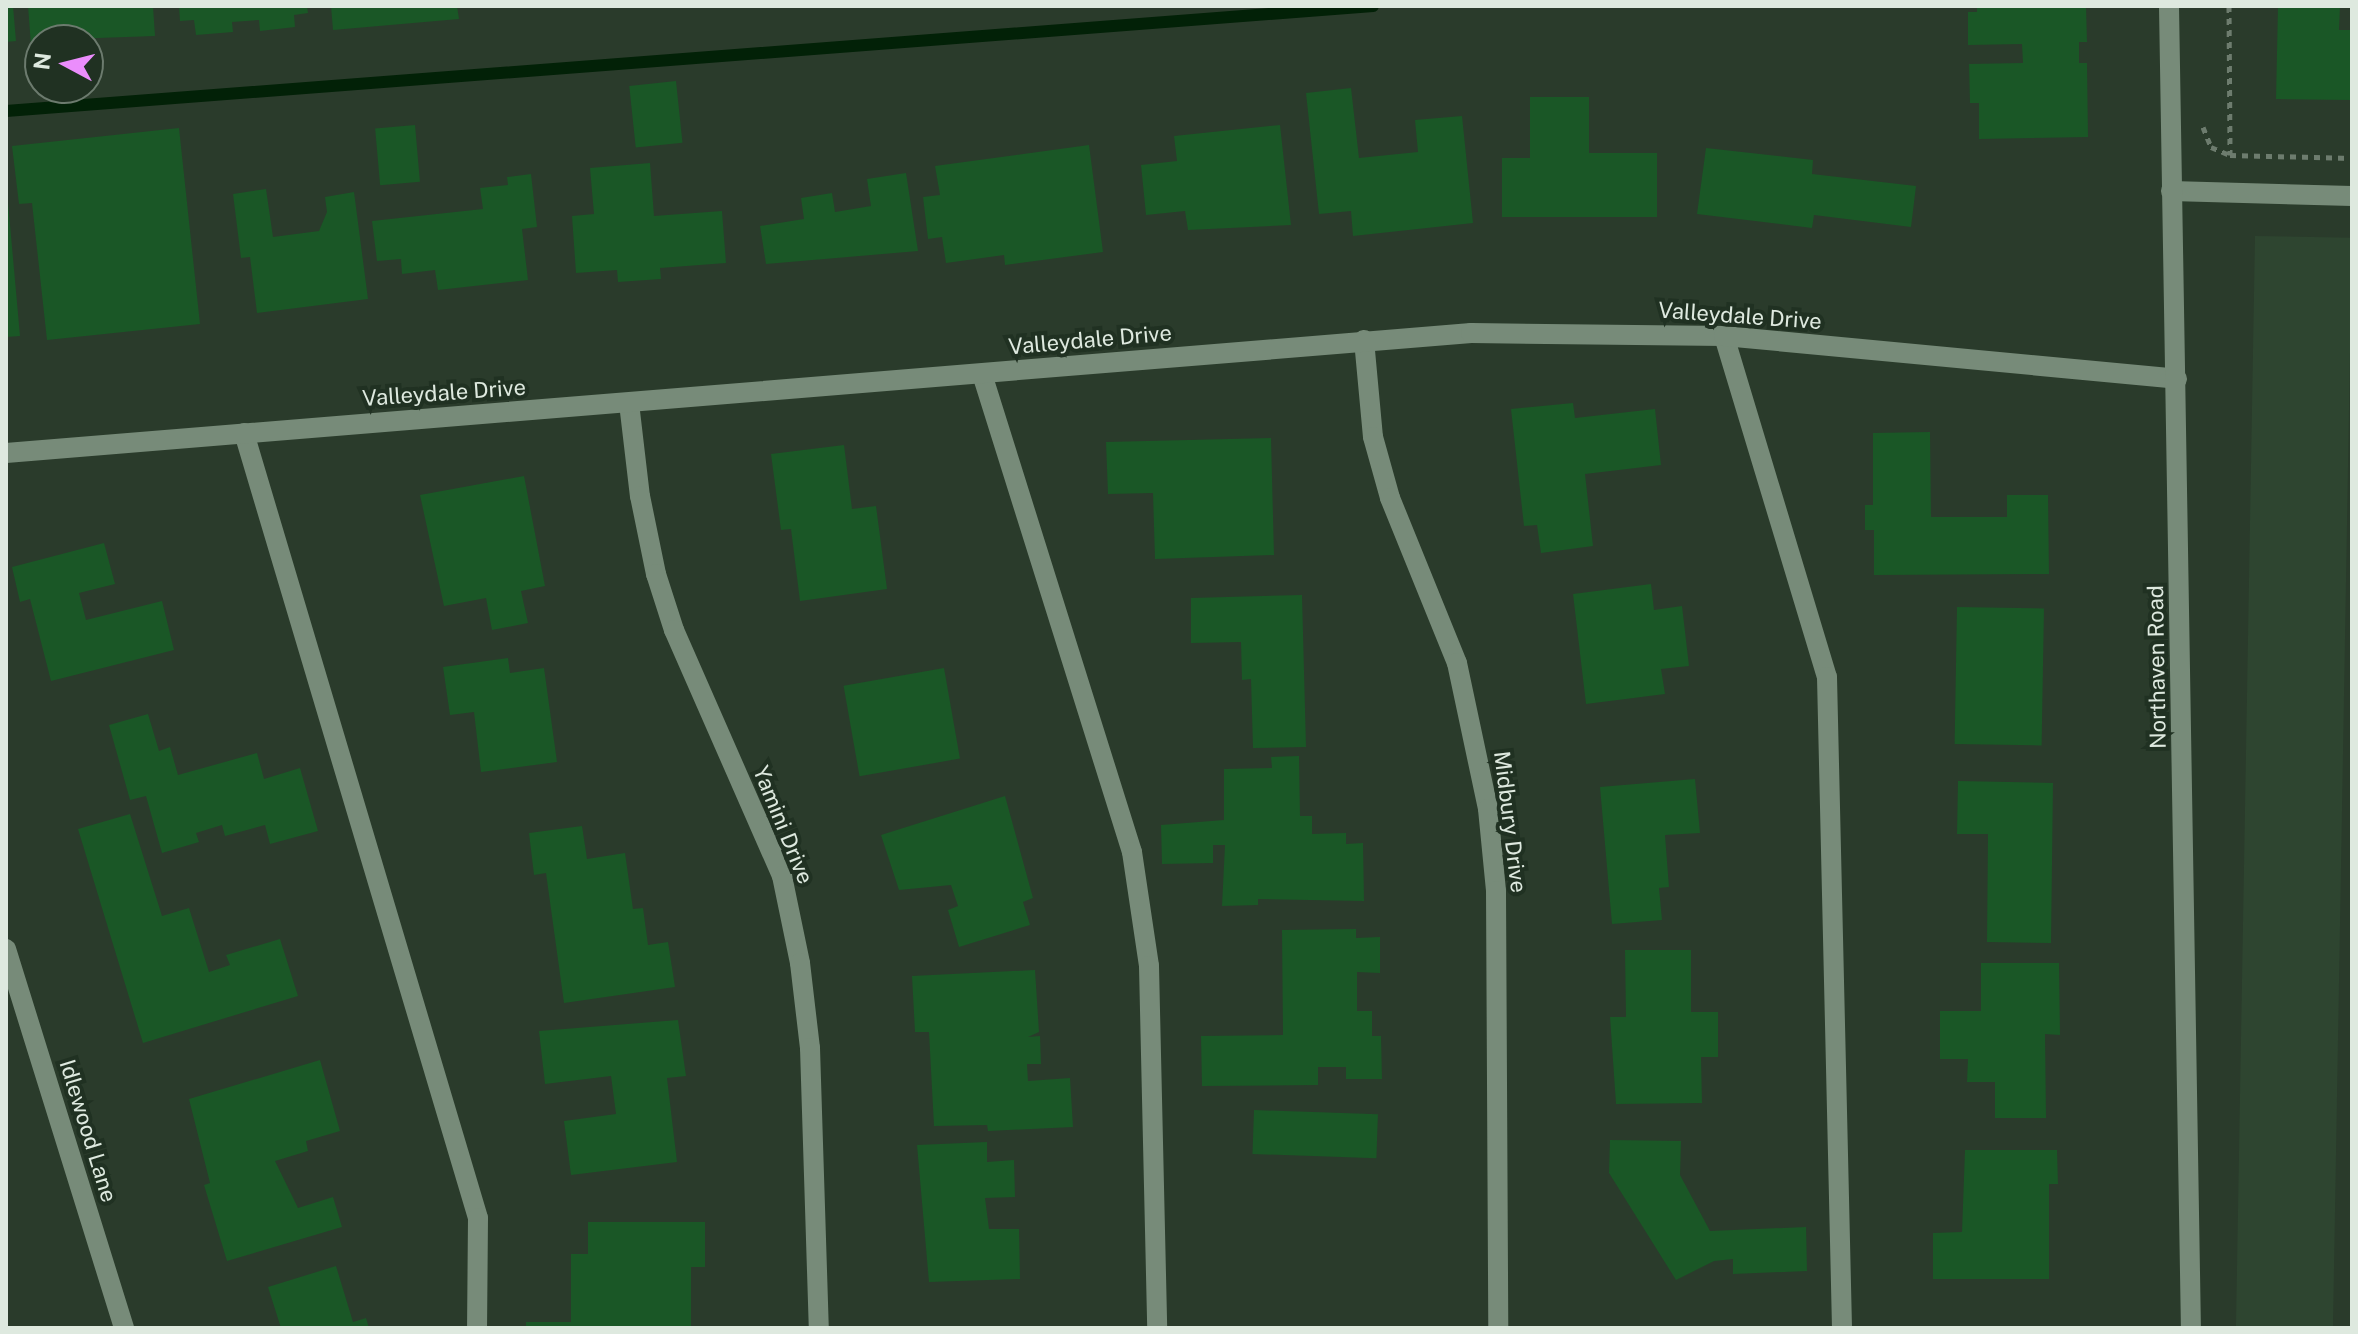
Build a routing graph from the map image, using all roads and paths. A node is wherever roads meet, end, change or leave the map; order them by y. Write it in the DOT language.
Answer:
graph roads {
  1 [pos="2169,6"];
  2 [pos="2229,6"];
  3 [pos="2203,113"];
  4 [pos="2230,155"];
  5 [pos="2352,158"];
  6 [pos="2171,191"];
  7 [pos="2352,196"];
  8 [pos="1724,336"];
  9 [pos="1364,340"];
  10 [pos="982,374"];
  11 [pos="2177,379"];
  12 [pos="629,403"];
  13 [pos="244,433"];
  14 [pos="6,453"];
  15 [pos="6,949"];
  16 [pos="124,1328"];
  17 [pos="477,1328"];
  18 [pos="819,1328"];
  19 [pos="1157,1328"];
  20 [pos="1498,1328"];
  21 [pos="1842,1328"];
  22 [pos="2191,1328"];
  1 -- 6 [label="street, Northaven Road"];
  2 -- 4 [label="path"];
  3 -- 4 [label="path"];
  4 -- 5 [label="path"];
  6 -- 7 [label="street"];
  6 -- 11 [label="street, Northaven Road"];
  8 -- 9 [label="street, Valleydale Drive"];
  8 -- 11 [label="street, Valleydale Drive"];
  8 -- 21 [label="street"];
  9 -- 10 [label="street, Valleydale Drive"];
  9 -- 20 [label="street, Midbury Drive"];
  10 -- 12 [label="street, Valleydale Drive"];
  10 -- 19 [label="street"];
  11 -- 22 [label="street, Northaven Road"];
  12 -- 13 [label="street, Valleydale Drive"];
  12 -- 18 [label="street, Yamini Drive"];
  13 -- 14 [label="street, Valleydale Drive"];
  13 -- 17 [label="street"];
  15 -- 16 [label="street, Idlewood Lane"];
}
